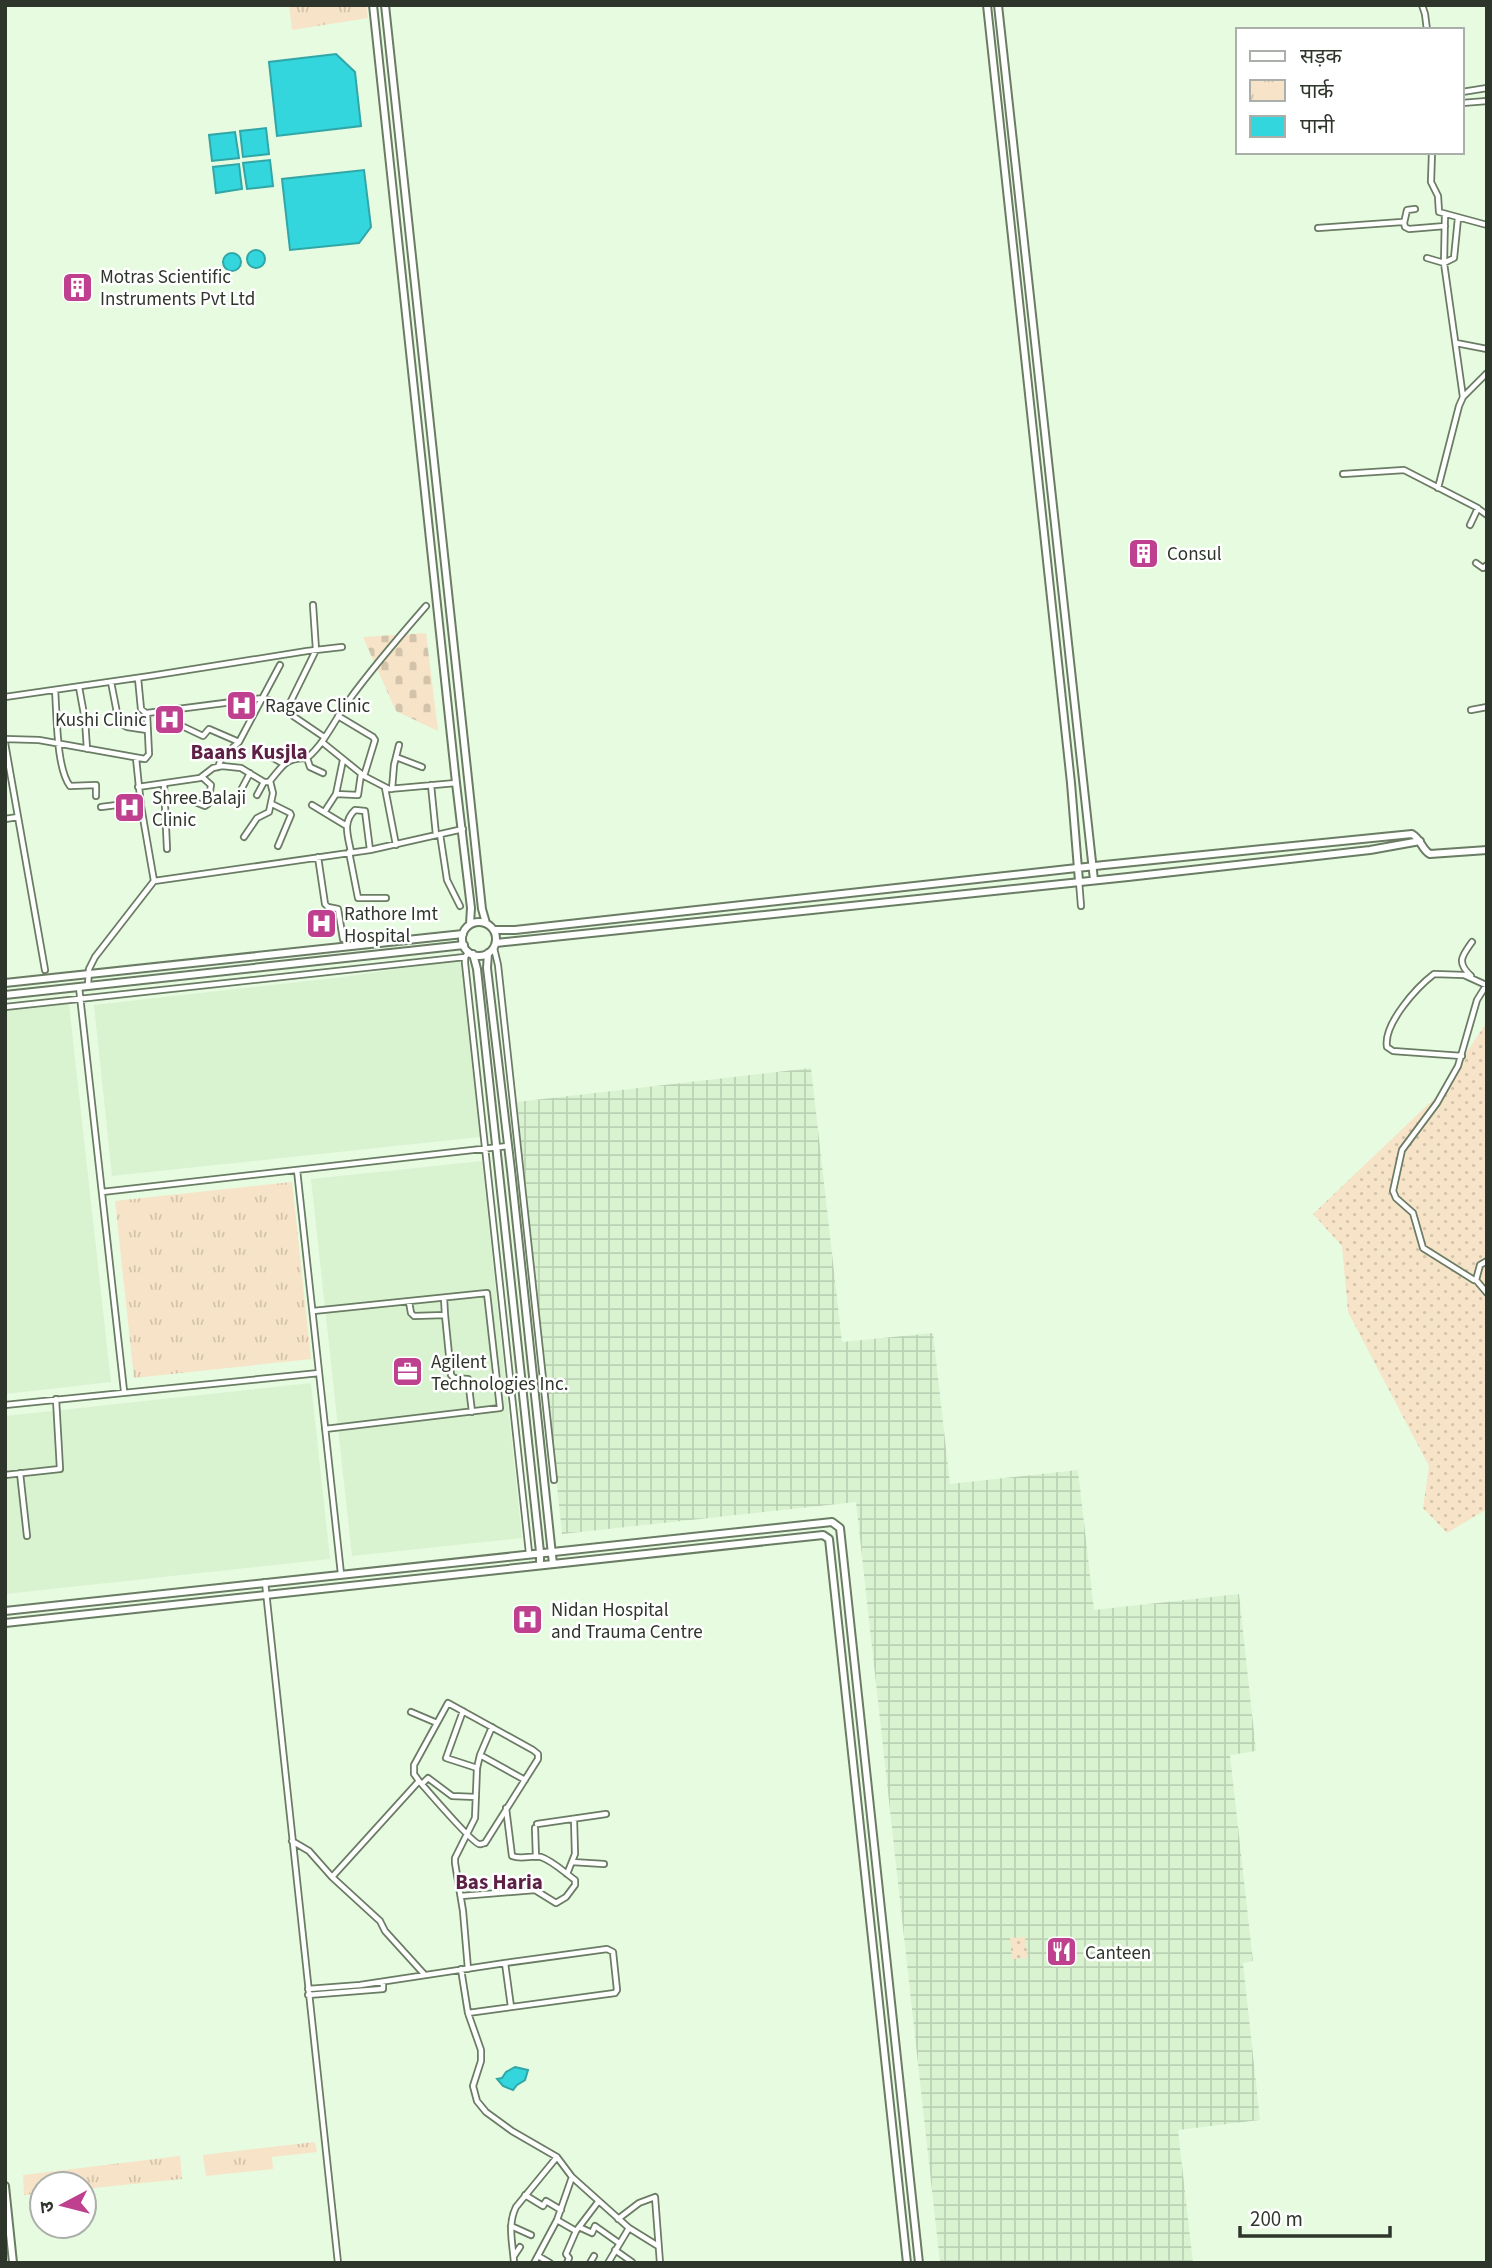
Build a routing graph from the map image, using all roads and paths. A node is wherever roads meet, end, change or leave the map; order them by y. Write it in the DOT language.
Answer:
graph roads {
  1 [pos="373,5"];
  2 [pos="385,5"];
  3 [pos="987,5"];
  4 [pos="998,5"];
  5 [pos="1422,5"];
  6 [pos="1427,28"];
  7 [pos="1487,88"];
  8 [pos="1464,92"];
  9 [pos="1487,100"];
  10 [pos="1464,103"];
  11 [pos="1432,154"];
  12 [pos="1415,209"];
  13 [pos="1445,215"];
  14 [pos="1458,218"];
  15 [pos="1404,223"];
  16 [pos="1487,225"];
  17 [pos="1445,226"];
  18 [pos="1318,228"];
  19 [pos="1427,258"];
  20 [pos="1444,263"];
  21 [pos="1455,343"];
  22 [pos="1487,349"];
  23 [pos="1487,373"];
  24 [pos="1463,397"];
  25 [pos="1343,474"];
  26 [pos="1438,488"];
  27 [pos="1487,507"];
  28 [pos="1479,509"];
  29 [pos="1487,514"];
  30 [pos="1470,525"];
  31 [pos="1476,563"];
  32 [pos="1487,565"];
  33 [pos="313,605"];
  34 [pos="426,606"];
  35 [pos="342,647"];
  36 [pos="316,650"];
  37 [pos="280,665"];
  38 [pos="138,678"];
  39 [pos="111,682"];
  40 [pos="79,687"];
  41 [pos="55,690"];
  42 [pos="5,697"];
  43 [pos="263,698"];
  44 [pos="1487,707"];
  45 [pos="1471,710"];
  46 [pos="286,711"];
  47 [pos="146,713"];
  48 [pos="338,716"];
  49 [pos="184,727"];
  50 [pos="147,730"];
  51 [pos="323,739"];
  52 [pos="5,741"];
  53 [pos="239,742"];
  54 [pos="59,744"];
  55 [pos="399,745"];
  56 [pos="87,749"];
  57 [pos="465,750"];
  58 [pos="452,752"];
  59 [pos="267,754"];
  60 [pos="396,757"];
  61 [pos="136,758"];
  62 [pos="307,758"];
  63 [pos="343,760"];
  64 [pos="284,765"];
  65 [pos="218,767"];
  66 [pos="422,767"];
  67 [pos="250,773"];
  68 [pos="323,773"];
  69 [pos="362,775"];
  70 [pos="202,777"];
  71 [pos="267,781"];
  72 [pos="1083,782"];
  73 [pos="456,783"];
  74 [pos="1071,783"];
  75 [pos="164,784"];
  76 [pos="431,785"];
  77 [pos="138,787"];
  78 [pos="385,788"];
  79 [pos="392,789"];
  80 [pos="241,790"];
  81 [pos="336,794"];
  82 [pos="257,795"];
  83 [pos="96,796"];
  84 [pos="141,802"];
  85 [pos="195,802"];
  86 [pos="272,804"];
  87 [pos="312,805"];
  88 [pos="101,807"];
  89 [pos="325,811"];
  90 [pos="18,817"];
  91 [pos="5,819"];
  92 [pos="345,825"];
  93 [pos="463,829"];
  94 [pos="438,835"];
  95 [pos="244,837"];
  96 [pos="1420,841"];
  97 [pos="396,845"];
  98 [pos="278,846"];
  99 [pos="167,849"];
  100 [pos="370,849"];
  101 [pos="1487,850"];
  102 [pos="350,852"];
  103 [pos="318,857"];
  104 [pos="1092,866"];
  105 [pos="1078,868"];
  106 [pos="1094,880"];
  107 [pos="154,881"];
  108 [pos="1079,881"];
  109 [pos="386,898"];
  110 [pos="460,906"];
  111 [pos="1081,906"];
  112 [pos="486,923"];
  113 [pos="470,924"];
  114 [pos="494,930"];
  115 [pos="463,934"];
  116 [pos="342,939"];
  117 [pos="1472,942"];
  118 [pos="464,945"];
  119 [pos="492,948"];
  120 [pos="469,955"];
  121 [pos="45,970"];
  122 [pos="88,975"];
  123 [pos="1474,979"];
  124 [pos="5,983"];
  125 [pos="1486,984"];
  126 [pos="88,985"];
  127 [pos="79,986"];
  128 [pos="5,995"];
  129 [pos="80,999"];
  130 [pos="5,1007"];
  131 [pos="1462,1056"];
  132 [pos="509,1146"];
  133 [pos="497,1147"];
  134 [pos="486,1148"];
  135 [pos="297,1170"];
  136 [pos="102,1192"];
  137 [pos="1487,1261"];
  138 [pos="1476,1280"];
  139 [pos="1487,1293"];
  140 [pos="444,1298"];
  141 [pos="409,1302"];
  142 [pos="313,1311"];
  143 [pos="445,1315"];
  144 [pos="319,1373"];
  145 [pos="124,1391"];
  146 [pos="55,1399"];
  147 [pos="5,1405"];
  148 [pos="472,1412"];
  149 [pos="548,1424"];
  150 [pos="539,1426"];
  151 [pos="325,1429"];
  152 [pos="20,1473"];
  153 [pos="5,1475"];
  154 [pos="545,1481"];
  155 [pos="840,1528"];
  156 [pos="27,1536"];
  157 [pos="827,1536"];
  158 [pos="552,1551"];
  159 [pos="540,1552"];
  160 [pos="529,1553"];
  161 [pos="553,1564"];
  162 [pos="540,1565"];
  163 [pos="341,1574"];
  164 [pos="265,1582"];
  165 [pos="266,1595"];
  166 [pos="5,1611"];
  167 [pos="5,1623"];
  168 [pos="463,1711"];
  169 [pos="411,1712"];
  170 [pos="437,1723"];
  171 [pos="492,1727"];
  172 [pos="480,1755"];
  173 [pos="477,1768"];
  174 [pos="525,1780"];
  175 [pos="421,1782"];
  176 [pos="476,1797"];
  177 [pos="506,1808"];
  178 [pos="606,1814"];
  179 [pos="575,1819"];
  180 [pos="468,1834"];
  181 [pos="292,1841"];
  182 [pos="537,1857"];
  183 [pos="572,1862"];
  184 [pos="604,1864"];
  185 [pos="566,1874"];
  186 [pos="332,1877"];
  187 [pos="461,1896"];
  188 [pos="505,1963"];
  189 [pos="464,1969"];
  190 [pos="425,1975"];
  191 [pos="308,1992"];
  192 [pos="511,2007"];
  193 [pos="468,2013"];
  194 [pos="557,2157"];
  195 [pos="572,2177"];
  196 [pos="5,2186"];
  197 [pos="526,2195"];
  198 [pos="598,2202"];
  199 [pos="561,2210"];
  200 [pos="618,2219"];
  201 [pos="557,2220"];
  202 [pos="511,2225"];
  203 [pos="629,2228"];
  204 [pos="578,2229"];
  205 [pos="531,2235"];
  206 [pos="619,2243"];
  207 [pos="658,2246"];
  208 [pos="520,2247"];
  209 [pos="615,2250"];
  210 [pos="538,2256"];
  211 [pos="594,2256"];
  212 [pos="514,2260"];
  213 [pos="632,2262"];
  214 [pos="13,2263"];
  215 [pos="338,2263"];
  216 [pos="534,2263"];
  217 [pos="550,2263"];
  218 [pos="567,2263"];
  219 [pos="590,2263"];
  220 [pos="608,2263"];
  221 [pos="660,2263"];
  222 [pos="906,2263"];
  223 [pos="919,2263"];
  1 -- 58 [label="street"];
  2 -- 57 [label="street"];
  3 -- 74 [label="street"];
  4 -- 72 [label="street"];
  5 -- 6 [label="street"];
  7 -- 8 [label="street"];
  9 -- 10 [label="street"];
  11 -- 13 [label="street"];
  12 -- 15 [label="street"];
  13 -- 14 [label="street"];
  13 -- 17 [label="street"];
  14 -- 16 [label="street"];
  14 -- 20 [label="street"];
  15 -- 17 [label="street"];
  15 -- 18 [label="street"];
  17 -- 20 [label="street"];
  19 -- 20 [label="street"];
  20 -- 21 [label="street"];
  21 -- 22 [label="street"];
  21 -- 24 [label="street"];
  23 -- 24 [label="street"];
  24 -- 26 [label="street"];
  25 -- 26 [label="street"];
  26 -- 28 [label="street"];
  27 -- 28 [label="street"];
  28 -- 29 [label="street"];
  28 -- 30 [label="street"];
  31 -- 32 [label="street"];
  33 -- 36 [label="street"];
  34 -- 48 [label="street"];
  35 -- 36 [label="street"];
  36 -- 38 [label="street"];
  36 -- 46 [label="street"];
  37 -- 43 [label="street"];
  38 -- 39 [label="street"];
  38 -- 47 [label="street"];
  39 -- 40 [label="street"];
  39 -- 50 [label="street"];
  40 -- 41 [label="street"];
  40 -- 56 [label="street"];
  41 -- 42 [label="street"];
  41 -- 54 [label="street"];
  43 -- 46 [label="street"];
  43 -- 47 [label="street"];
  43 -- 53 [label="street"];
  44 -- 45 [label="street"];
  46 -- 51 [label="street"];
  47 -- 50 [label="street"];
  48 -- 51 [label="street"];
  48 -- 69 [label="street"];
  49 -- 53 [label="street"];
  50 -- 61 [label="street"];
  51 -- 62 [label="street"];
  51 -- 63 [label="street"];
  52 -- 54 [label="street"];
  52 -- 90 [label="street"];
  53 -- 65 [label="street"];
  54 -- 56 [label="street"];
  54 -- 83 [label="street"];
  55 -- 60 [label="street"];
  56 -- 61 [label="street"];
  57 -- 58 [label="street"];
  57 -- 112 [label="street"];
  58 -- 73 [label="street"];
  59 -- 64 [label="street"];
  60 -- 66 [label="street"];
  60 -- 79 [label="street"];
  61 -- 77 [label="street"];
  62 -- 64 [label="street"];
  62 -- 68 [label="street"];
  63 -- 69 [label="street"];
  63 -- 81 [label="street"];
  64 -- 71 [label="street"];
  65 -- 67 [label="street"];
  65 -- 70 [label="street"];
  67 -- 71 [label="street"];
  67 -- 80 [label="street"];
  69 -- 78 [label="street"];
  69 -- 81 [label="street"];
  70 -- 75 [label="street"];
  70 -- 85 [label="street"];
  71 -- 82 [label="street"];
  71 -- 86 [label="street"];
  72 -- 74 [label="street"];
  72 -- 104 [label="street"];
  73 -- 76 [label="street"];
  73 -- 93 [label="street"];
  74 -- 105 [label="street"];
  75 -- 77 [label="street"];
  75 -- 99 [label="street"];
  76 -- 79 [label="street"];
  76 -- 94 [label="street"];
  77 -- 84 [label="street"];
  78 -- 79 [label="street"];
  78 -- 97 [label="street"];
  81 -- 89 [label="street"];
  84 -- 88 [label="street"];
  84 -- 107 [label="street"];
  86 -- 95 [label="street"];
  86 -- 98 [label="street"];
  87 -- 89 [label="street"];
  89 -- 92 [label="street"];
  90 -- 91 [label="street"];
  90 -- 121 [label="street"];
  92 -- 100 [label="street"];
  92 -- 102 [label="street"];
  93 -- 94 [label="street"];
  93 -- 113 [label="street"];
  94 -- 97 [label="street"];
  94 -- 110 [label="street"];
  96 -- 101 [label="street"];
  96 -- 104 [label="street"];
  96 -- 106 [label="street"];
  97 -- 100 [label="street"];
  100 -- 102 [label="street"];
  102 -- 103 [label="street"];
  102 -- 109 [label="street"];
  103 -- 107 [label="street"];
  103 -- 116 [label="street"];
  104 -- 105 [label="street"];
  104 -- 106 [label="street"];
  105 -- 108 [label="street"];
  105 -- 114 [label="street"];
  106 -- 108 [label="street"];
  107 -- 122 [label="street"];
  108 -- 111 [label="street"];
  108 -- 119 [label="street"];
  112 -- 113 [label="street"];
  112 -- 114 [label="street"];
  113 -- 115 [label="street"];
  114 -- 119 [label="street"];
  115 -- 118 [label="street"];
  115 -- 122 [label="street"];
  117 -- 123 [label="street"];
  118 -- 120 [label="street"];
  118 -- 126 [label="street"];
  119 -- 120 [label="street"];
  119 -- 132 [label="street"];
  119 -- 149 [label="street"];
  120 -- 129 [label="street"];
  120 -- 133 [label="street"];
  120 -- 134 [label="street"];
  122 -- 124 [label="street"];
  122 -- 126 [label="street"];
  123 -- 125 [label="street"];
  123 -- 131 [label="street"];
  125 -- 131 [label="street"];
  126 -- 127 [label="street"];
  127 -- 128 [label="street"];
  127 -- 129 [label="street"];
  129 -- 130 [label="street"];
  129 -- 136 [label="street"];
  131 -- 138 [label="street"];
  132 -- 133 [label="street"];
  132 -- 150 [label="street"];
  133 -- 134 [label="street"];
  133 -- 159 [label="street"];
  134 -- 135 [label="street"];
  134 -- 160 [label="street"];
  135 -- 136 [label="street"];
  135 -- 142 [label="street"];
  136 -- 145 [label="street"];
  137 -- 138 [label="street"];
  138 -- 139 [label="street"];
  140 -- 141 [label="street"];
  140 -- 143 [label="street"];
  140 -- 148 [label="street"];
  141 -- 142 [label="street"];
  141 -- 143 [label="street"];
  142 -- 144 [label="street"];
  143 -- 148 [label="street"];
  144 -- 145 [label="street"];
  144 -- 151 [label="street"];
  145 -- 146 [label="street"];
  146 -- 147 [label="street"];
  146 -- 152 [label="street"];
  148 -- 151 [label="street"];
  149 -- 150 [label="street"];
  149 -- 154 [label="street"];
  150 -- 154 [label="street"];
  151 -- 163 [label="street"];
  152 -- 153 [label="street"];
  152 -- 156 [label="street"];
  154 -- 158 [label="street"];
  155 -- 157 [label="street"];
  155 -- 158 [label="street"];
  155 -- 223 [label="street"];
  157 -- 161 [label="street"];
  157 -- 222 [label="street"];
  158 -- 159 [label="street"];
  158 -- 161 [label="street"];
  159 -- 160 [label="street"];
  159 -- 162 [label="street"];
  160 -- 163 [label="street"];
  161 -- 162 [label="street"];
  162 -- 165 [label="street"];
  163 -- 164 [label="street"];
  164 -- 165 [label="street"];
  164 -- 166 [label="street"];
  165 -- 167 [label="street"];
  165 -- 181 [label="street"];
  168 -- 170 [label="street"];
  168 -- 171 [label="street"];
  168 -- 173 [label="street"];
  169 -- 170 [label="street"];
  170 -- 175 [label="street"];
  171 -- 172 [label="street"];
  171 -- 174 [label="street"];
  172 -- 173 [label="street"];
  172 -- 174 [label="street"];
  173 -- 176 [label="street"];
  174 -- 177 [label="street"];
  175 -- 176 [label="street"];
  175 -- 180 [label="street"];
  175 -- 186 [label="street"];
  176 -- 180 [label="street"];
  177 -- 180 [label="street"];
  177 -- 182 [label="street"];
  178 -- 179 [label="street"];
  179 -- 182 [label="street"];
  179 -- 183 [label="street"];
  180 -- 187 [label="street"];
  181 -- 186 [label="street"];
  181 -- 191 [label="street"];
  182 -- 185 [label="street"];
  183 -- 184 [label="street"];
  183 -- 185 [label="street"];
  185 -- 187 [label="street"];
  186 -- 190 [label="street"];
  187 -- 189 [label="street"];
  188 -- 189 [label="street"];
  188 -- 192 [label="street"];
  188 -- 192 [label="street"];
  189 -- 190 [label="street"];
  189 -- 193 [label="street"];
  190 -- 191 [label="street"];
  191 -- 215 [label="street"];
  192 -- 193 [label="street"];
  193 -- 194 [label="street"];
  194 -- 195 [label="street"];
  194 -- 197 [label="street"];
  195 -- 198 [label="street"];
  195 -- 199 [label="street"];
  196 -- 214 [label="street"];
  197 -- 199 [label="street"];
  197 -- 202 [label="street"];
  198 -- 200 [label="street"];
  198 -- 204 [label="street"];
  199 -- 201 [label="street"];
  200 -- 203 [label="street"];
  200 -- 207 [label="street"];
  201 -- 204 [label="street"];
  201 -- 210 [label="street"];
  202 -- 205 [label="street"];
  202 -- 212 [label="street"];
  203 -- 206 [label="street"];
  203 -- 207 [label="street"];
  204 -- 206 [label="street"];
  204 -- 218 [label="street"];
  206 -- 209 [label="street"];
  207 -- 221 [label="street"];
  208 -- 212 [label="street"];
  209 -- 213 [label="street"];
  209 -- 220 [label="street"];
  210 -- 216 [label="street"];
  210 -- 217 [label="street"];
  211 -- 219 [label="street"];
}
